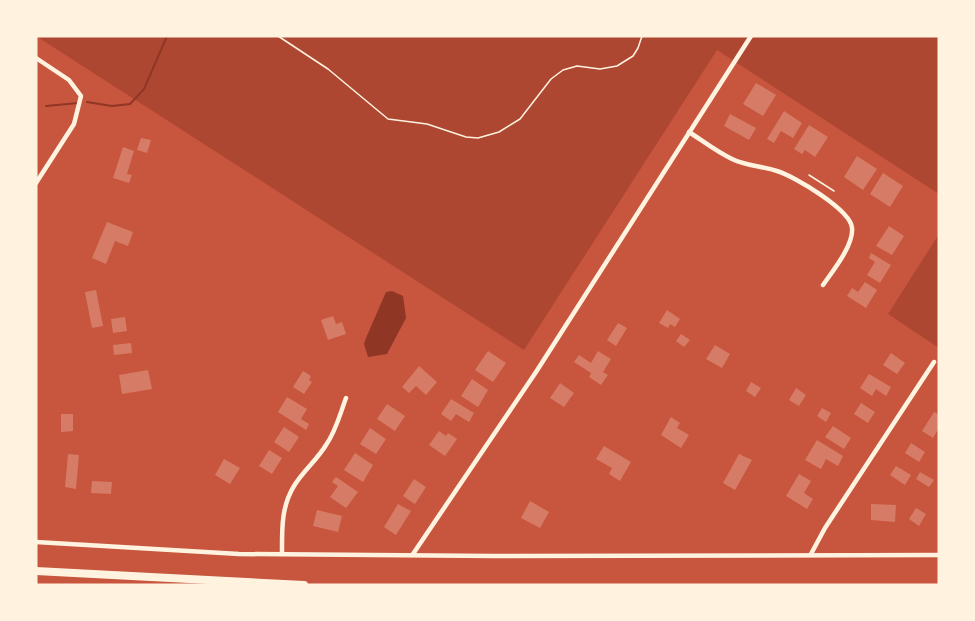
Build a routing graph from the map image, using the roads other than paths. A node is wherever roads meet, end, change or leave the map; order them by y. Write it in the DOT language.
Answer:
graph roads {
  1 [pos="751,36"];
  2 [pos="36,58"];
  3 [pos="689,132"];
  4 [pos="36,183"];
  5 [pos="823,285"];
  6 [pos="934,362"];
  7 [pos="346,398"];
  8 [pos="36,542"];
  9 [pos="282,554"];
  10 [pos="413,554"];
  11 [pos="811,555"];
  12 [pos="939,555"];
  13 [pos="36,571"];
  14 [pos="304,585"];
  1 -- 3 [label="street"];
  2 -- 4 [label="street"];
  3 -- 5 [label="street"];
  3 -- 10 [label="street"];
  6 -- 11 [label="street"];
  7 -- 9 [label="street"];
  8 -- 9 [label="street"];
  9 -- 10 [label="street"];
  10 -- 11 [label="street"];
  11 -- 12 [label="street"];
  13 -- 14 [label="highway"];
}
